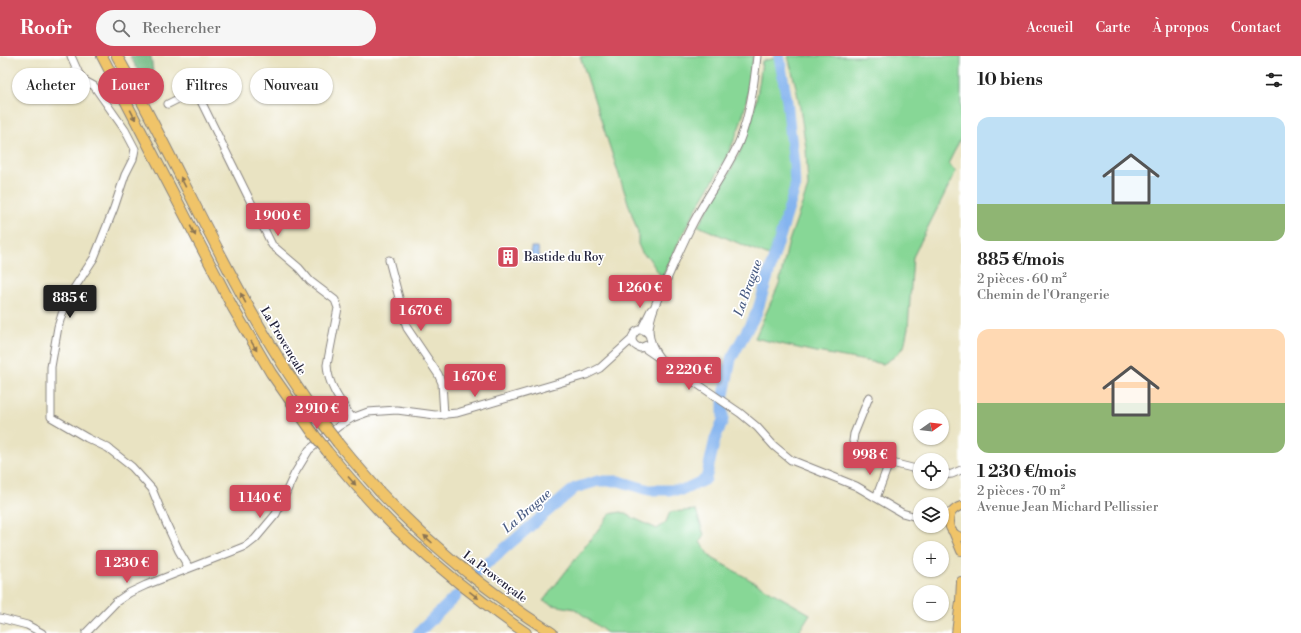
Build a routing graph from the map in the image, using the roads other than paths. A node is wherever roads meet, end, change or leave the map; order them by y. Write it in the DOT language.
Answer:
graph roads {
  1 [pos="71,56"];
  2 [pos="102,56"];
  3 [pos="117,56"];
  4 [pos="758,56"];
  5 [pos="168,104"];
  6 [pos="388,260"];
  7 [pos="658,298"];
  8 [pos="641,330"];
  9 [pos="650,338"];
  10 [pos="632,339"];
  11 [pos="636,346"];
  12 [pos="643,348"];
  13 [pos="615,354"];
  14 [pos="662,360"];
  15 [pos="869,397"];
  16 [pos="444,415"];
  17 [pos="352,418"];
  18 [pos="886,463"];
  19 [pos="913,469"];
  20 [pos="961,470"];
  21 [pos="949,474"];
  22 [pos="874,497"];
  23 [pos="961,506"];
  24 [pos="951,512"];
  25 [pos="913,516"];
  26 [pos="952,531"];
  27 [pos="961,550"];
  28 [pos="189,568"];
  29 [pos="961,581"];
  30 [pos="0,618"];
  31 [pos="959,624"];
  32 [pos="42,633"];
  33 [pos="86,633"];
  34 [pos="526,633"];
  35 [pos="552,633"];
  36 [pos="956,633"];
  1 -- 28 [label="street"];
  2 -- 34 [label="highway, one-way, bridge"];
  35 -- 3 [label="highway, La Provençale, one-way, bridge"];
  4 -- 7 [label="street"];
  5 -- 17 [label="street"];
  6 -- 16 [label="street"];
  7 -- 8 [label="street"];
  7 -- 9 [label="street"];
  8 -- 9 [label="street"];
  8 -- 10 [label="street"];
  9 -- 12 [label="street"];
  9 -- 14 [label="street"];
  10 -- 11 [label="street"];
  10 -- 13 [label="street"];
  11 -- 12 [label="street"];
  11 -- 13 [label="street"];
  12 -- 14 [label="street"];
  13 -- 16 [label="street"];
  14 -- 22 [label="street"];
  15 -- 18 [label="street"];
  16 -- 17 [label="street"];
  17 -- 28 [label="street"];
  18 -- 19 [label="street"];
  18 -- 22 [label="street"];
  20 -- 21 [label="street"];
  22 -- 25 [label="street"];
  23 -- 24 [label="main road"];
  24 -- 26 [label="main road"];
  26 -- 27 [label="main road"];
  28 -- 33 [label="street"];
  29 -- 31 [label="main road"];
  30 -- 32 [label="street"];
  31 -- 36 [label="main road"];
}
